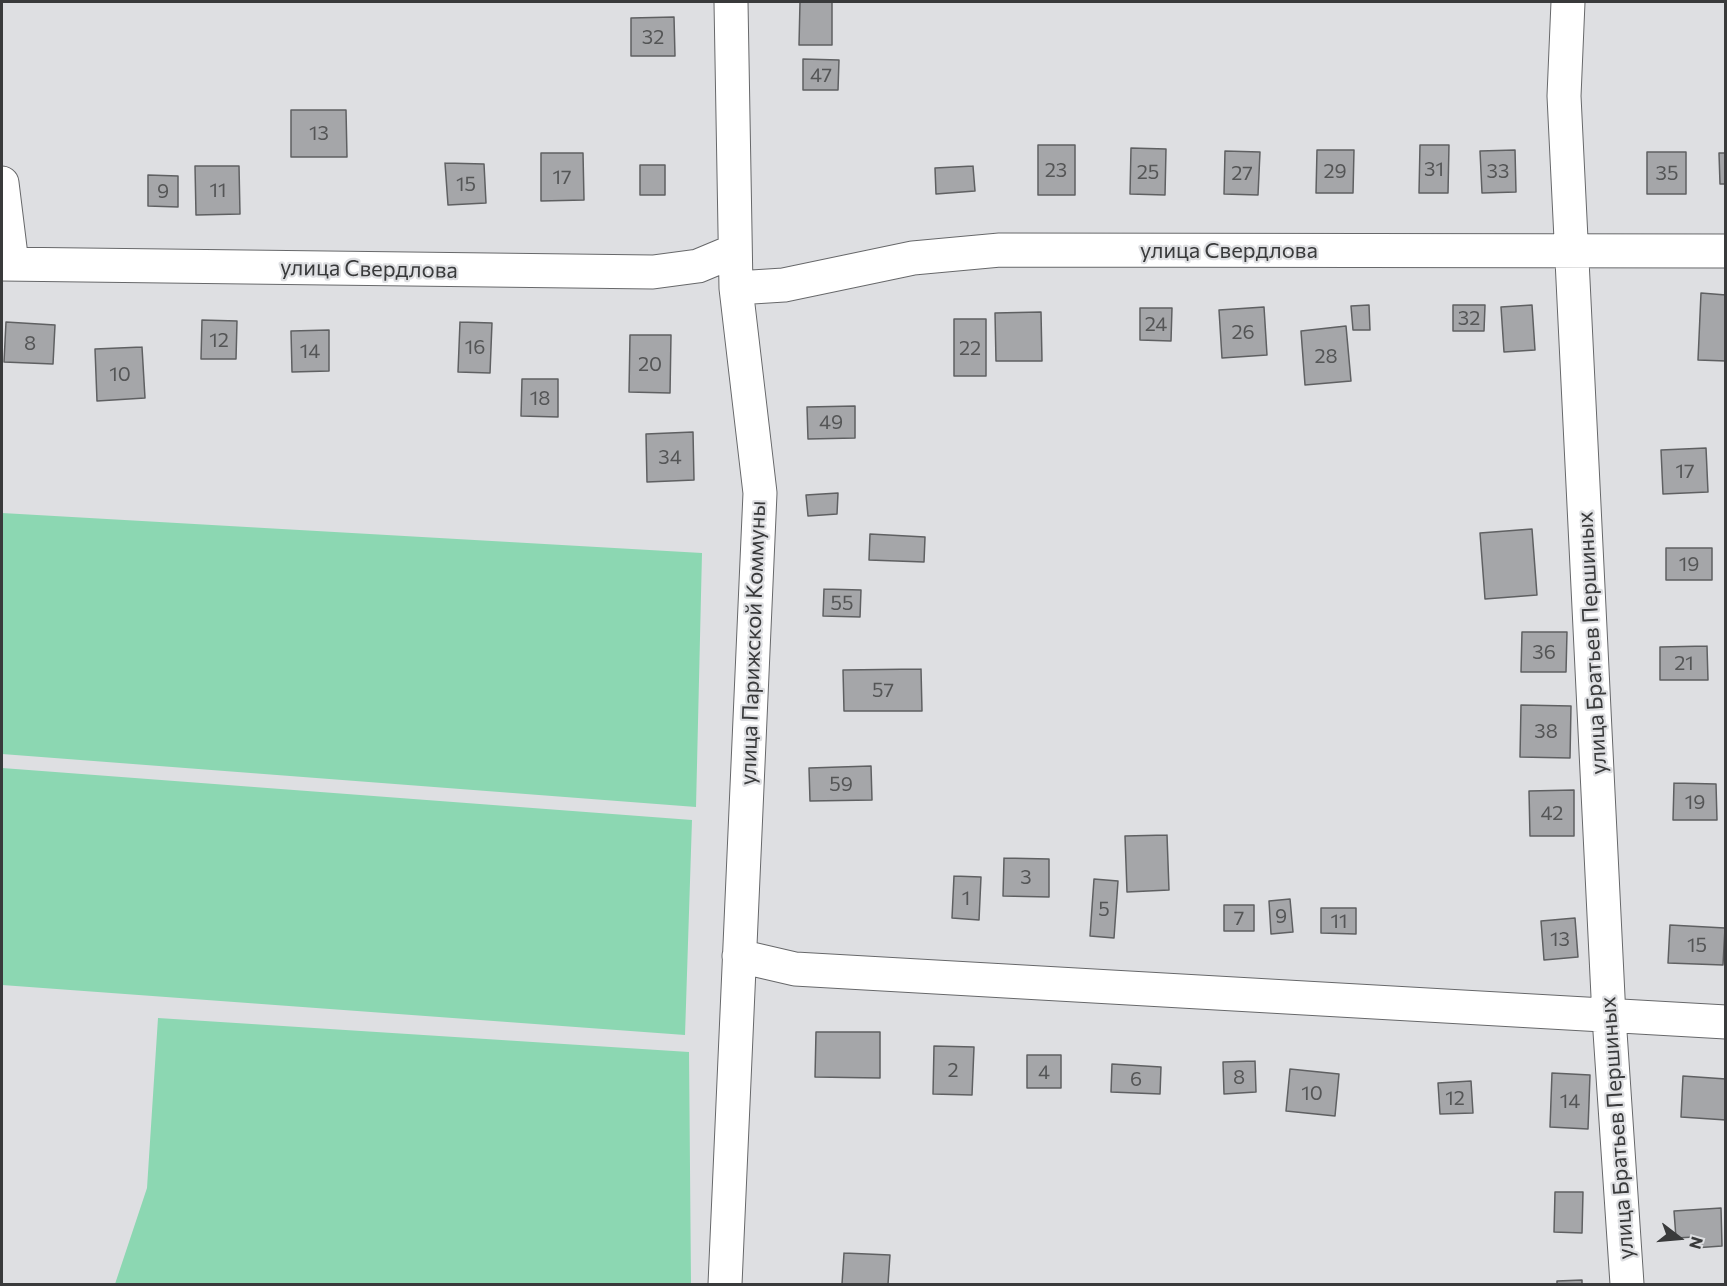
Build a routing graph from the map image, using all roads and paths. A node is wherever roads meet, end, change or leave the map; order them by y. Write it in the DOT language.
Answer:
graph roads {
  1 [pos="731,2"];
  2 [pos="1568,2"];
  3 [pos="2,183"];
  4 [pos="734,251"];
  5 [pos="1725,251"];
  6 [pos="1574,253"];
  7 [pos="7,264"];
  8 [pos="736,288"];
  9 [pos="739,956"];
  10 [pos="1609,1017"];
  11 [pos="1725,1022"];
  12 [pos="725,1284"];
  13 [pos="1627,1284"];
  1 -- 4 [label="street, улица Парижской Коммуны"];
  2 -- 6 [label="street, улица Братьев Першиных"];
  3 -- 7 [label="street"];
  4 -- 7 [label="street, улица Свердлова"];
  4 -- 8 [label="street, улица Парижской Коммуны"];
  5 -- 6 [label="street, улица Свердлова"];
  6 -- 8 [label="street, улица Свердлова"];
  6 -- 10 [label="street, улица Братьев Першиных"];
  8 -- 9 [label="street, улица Парижской Коммуны"];
  9 -- 10 [label="street"];
  9 -- 12 [label="street, улица Парижской Коммуны"];
  10 -- 11 [label="street"];
  10 -- 13 [label="street, улица Братьев Першиных"];
}
